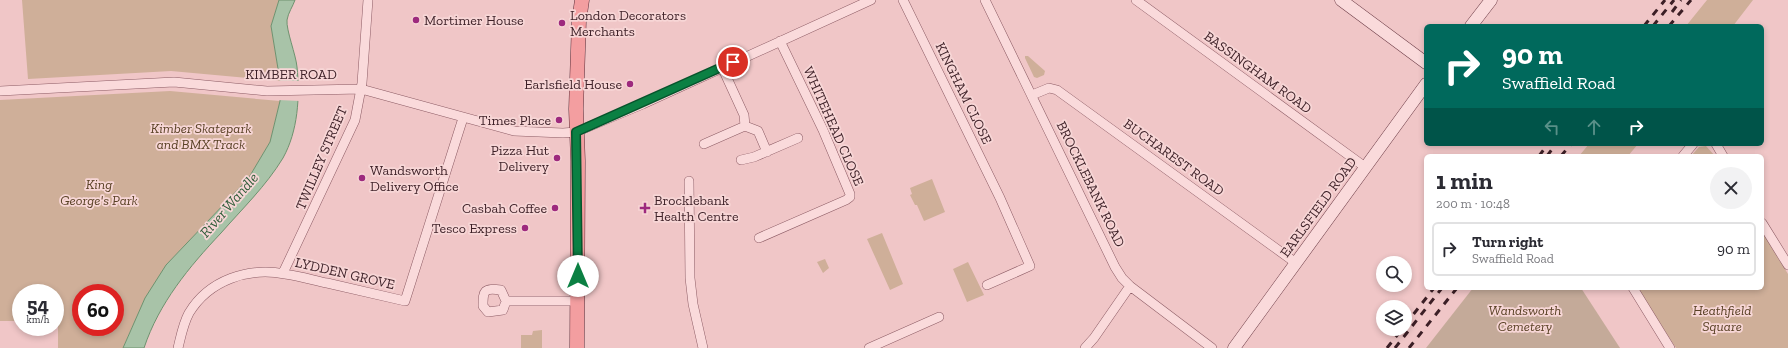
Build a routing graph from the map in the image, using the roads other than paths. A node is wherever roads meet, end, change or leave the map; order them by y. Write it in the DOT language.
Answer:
graph roads {
  1 [pos="368,0"];
  2 [pos="582,0"];
  3 [pos="871,0"];
  4 [pos="902,0"];
  5 [pos="985,0"];
  6 [pos="1136,0"];
  7 [pos="1341,0"];
  8 [pos="1491,0"];
  9 [pos="1473,24"];
  10 [pos="780,41"];
  11 [pos="1424,61"];
  12 [pos="722,67"];
  13 [pos="1424,87"];
  14 [pos="361,89"];
  15 [pos="0,91"];
  16 [pos="1032,95"];
  17 [pos="463,118"];
  18 [pos="745,126"];
  19 [pos="576,132"];
  20 [pos="798,138"];
  21 [pos="704,144"];
  22 [pos="1691,146"];
  23 [pos="767,152"];
  24 [pos="1685,154"];
  25 [pos="741,160"];
  26 [pos="1365,167"];
  27 [pos="690,181"];
  28 [pos="1764,226"];
  29 [pos="759,238"];
  30 [pos="1296,263"];
  31 [pos="1788,265"];
  32 [pos="284,273"];
  33 [pos="987,285"];
  34 [pos="1130,286"];
  35 [pos="1634,290"];
  36 [pos="506,301"];
  37 [pos="577,301"];
  38 [pos="939,317"];
  39 [pos="178,348"];
  40 [pos="577,348"];
  41 [pos="702,348"];
  42 [pos="869,348"];
  43 [pos="1085,348"];
  44 [pos="1212,348"];
  45 [pos="1234,348"];
  46 [pos="1670,348"];
  1 -- 14 [label="street, TWILLEY STREET"];
  2 -- 19 [label="main road"];
  3 -- 10 [label="street"];
  4 -- 33 [label="street, KINGHAM CLOSE"];
  5 -- 16 [label="street, BROCKLEBANK ROAD"];
  6 -- 26 [label="street, BASSINGHAM ROAD"];
  7 -- 11 [label="main road"];
  8 -- 9 [label="main road"];
  10 -- 12 [label="street"];
  10 -- 29 [label="street, WHITEHEAD CLOSE"];
  12 -- 18 [label="street"];
  12 -- 19 [label="street"];
  13 -- 26 [label="main road, EARLSFIELD ROAD"];
  14 -- 15 [label="street, KIMBER ROAD"];
  14 -- 17 [label="street, KIMBER ROAD"];
  14 -- 32 [label="street, TWILLEY STREET"];
  16 -- 30 [label="street, BUCHAREST ROAD"];
  16 -- 34 [label="street, BROCKLEBANK ROAD"];
  17 -- 19 [label="street, KIMBER ROAD"];
  17 -- 32 [label="street, LYDDEN GROVE"];
  18 -- 21 [label="street"];
  18 -- 23 [label="street"];
  19 -- 37 [label="main road"];
  20 -- 23 [label="street"];
  22 -- 24 [label="street"];
  23 -- 25 [label="street"];
  26 -- 30 [label="main road, EARLSFIELD ROAD"];
  27 -- 41 [label="street"];
  28 -- 31 [label="street"];
  30 -- 45 [label="main road, EARLSFIELD ROAD"];
  32 -- 39 [label="street, LYDDEN GROVE"];
  34 -- 43 [label="street"];
  34 -- 44 [label="street, BROCKLEBANK ROAD"];
  35 -- 46 [label="street"];
  36 -- 37 [label="street"];
  37 -- 40 [label="main road"];
  38 -- 42 [label="street"];
}
